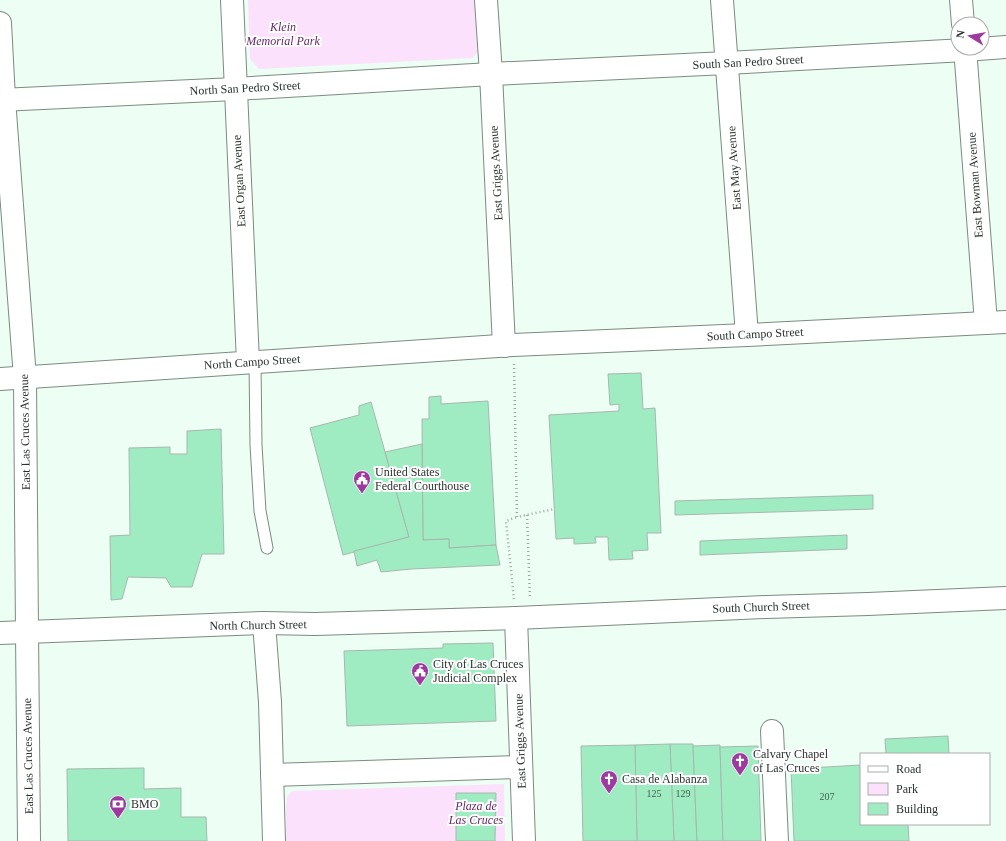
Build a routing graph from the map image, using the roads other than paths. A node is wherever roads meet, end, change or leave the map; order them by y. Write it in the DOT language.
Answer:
graph roads {
  1 [pos="232,0"];
  2 [pos="486,0"];
  3 [pos="722,0"];
  4 [pos="961,0"];
  5 [pos="962,16"];
  6 [pos="0,23"];
  7 [pos="1006,47"];
  8 [pos="990,48"];
  9 [pos="950,50"];
  10 [pos="966,56"];
  11 [pos="727,63"];
  12 [pos="491,74"];
  13 [pos="235,89"];
  14 [pos="2,100"];
  15 [pos="996,322"];
  16 [pos="747,335"];
  17 [pos="509,345"];
  18 [pos="252,362"];
  19 [pos="25,378"];
  20 [pos="0,379"];
  21 [pos="267,548"];
  22 [pos="1006,598"];
  23 [pos="523,617"];
  24 [pos="264,623"];
  25 [pos="27,632"];
  26 [pos="0,633"];
  27 [pos="772,731"];
  28 [pos="521,767"];
  29 [pos="272,775"];
  30 [pos="29,841"];
  31 [pos="274,841"];
  32 [pos="524,841"];
  33 [pos="777,841"];
  1 -- 13 [label="street, East Organ Avenue"];
  2 -- 12 [label="street, East Griggs Avenue"];
  3 -- 11 [label="street, East May Avenue"];
  4 -- 5 [label="street"];
  6 -- 14 [label="street, East Las Cruces Avenue"];
  7 -- 8 [label="street, South San Pedro Street"];
  9 -- 11 [label="street, South San Pedro Street"];
  10 -- 15 [label="street, East Bowman Avenue"];
  11 -- 12 [label="street, South San Pedro Street"];
  11 -- 16 [label="street, East May Avenue"];
  12 -- 13 [label="street, North San Pedro Street"];
  12 -- 17 [label="street, East Griggs Avenue"];
  13 -- 14 [label="street, North San Pedro Street"];
  13 -- 18 [label="street, East Organ Avenue"];
  14 -- 19 [label="street, East Las Cruces Avenue"];
  15 -- 16 [label="street, South Campo Street"];
  16 -- 17 [label="street, South Campo Street"];
  17 -- 18 [label="street, North Campo Street"];
  18 -- 19 [label="street, North Campo Street"];
  18 -- 21 [label="lane"];
  19 -- 20 [label="street, North Campo Street"];
  19 -- 25 [label="street, East Las Cruces Avenue"];
  22 -- 23 [label="street, South Church Street"];
  23 -- 24 [label="street, North Church Street"];
  23 -- 28 [label="street, East Griggs Avenue"];
  24 -- 25 [label="street, North Church Street"];
  24 -- 29 [label="street"];
  25 -- 26 [label="street, North Church Street"];
  25 -- 30 [label="street, East Las Cruces Avenue"];
  27 -- 33 [label="street"];
  28 -- 29 [label="street"];
  28 -- 32 [label="street, East Griggs Avenue"];
  29 -- 31 [label="street"];
}
